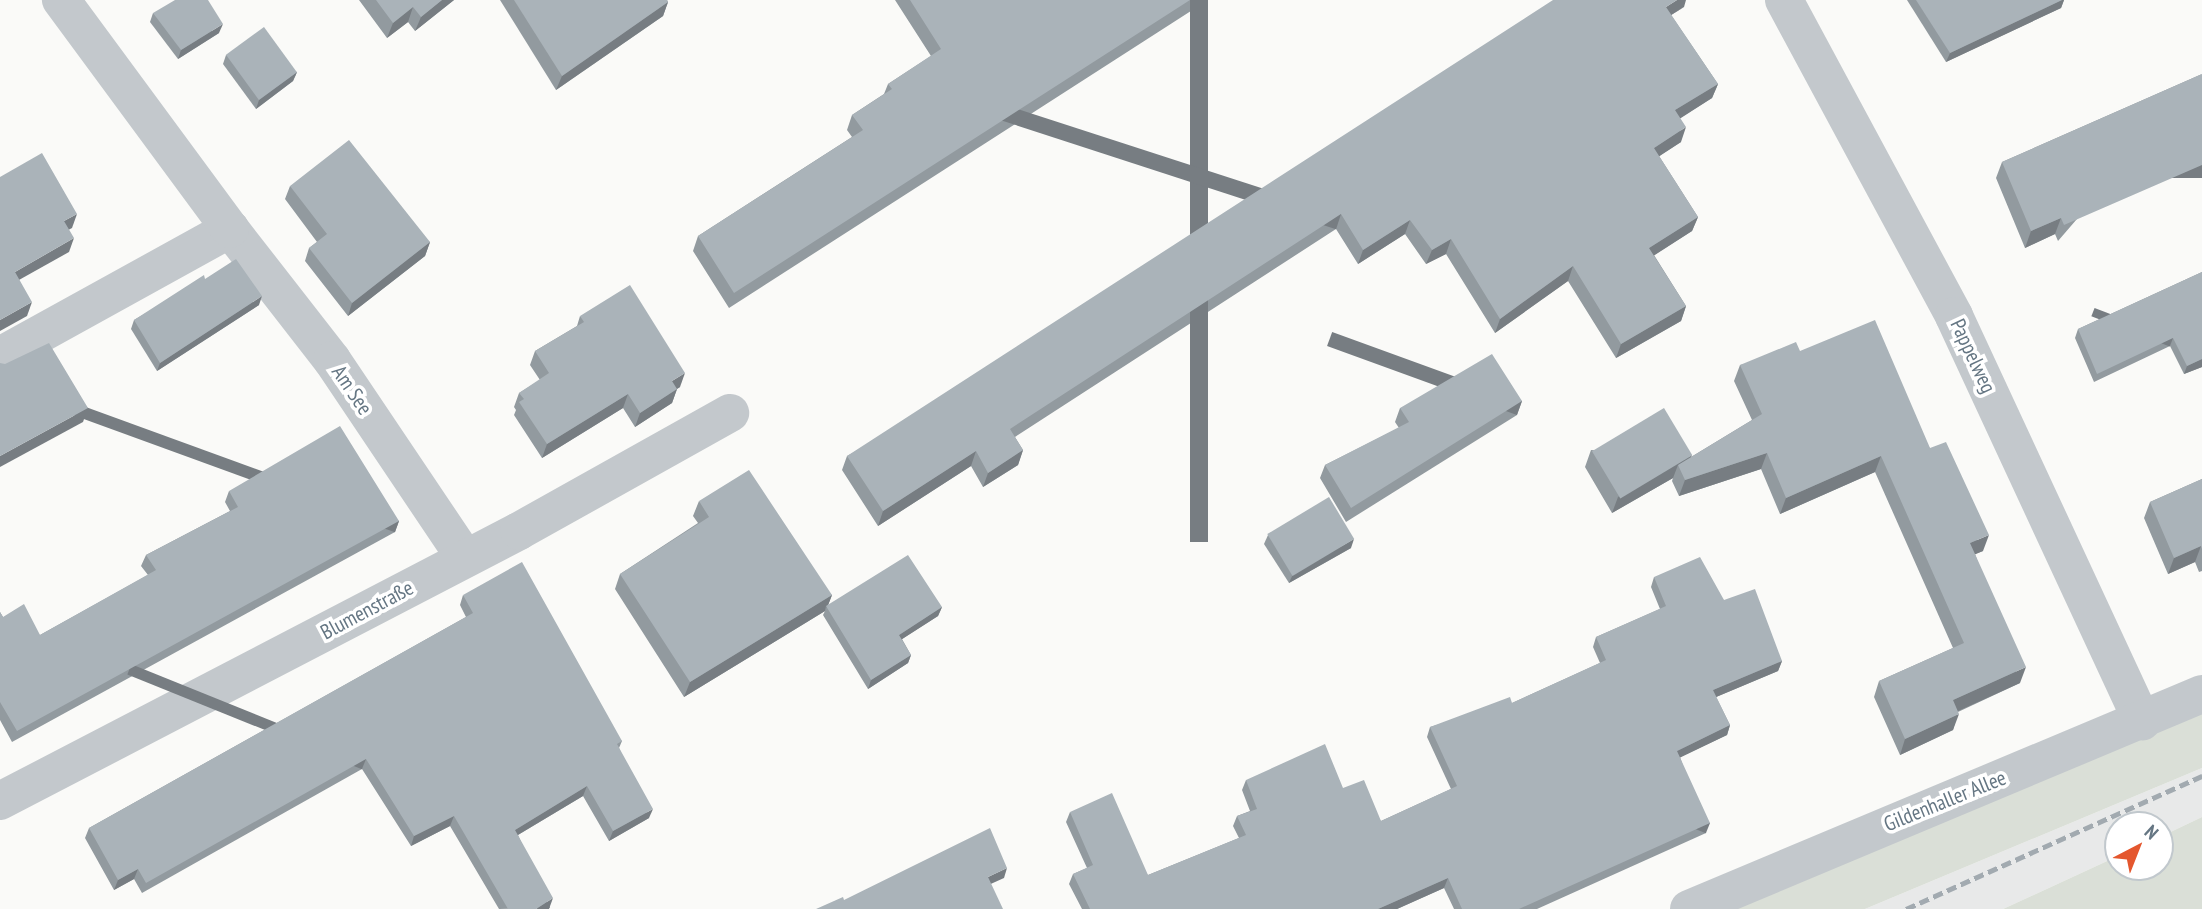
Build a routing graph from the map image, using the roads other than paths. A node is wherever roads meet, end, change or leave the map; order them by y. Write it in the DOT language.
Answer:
graph roads {
  1 [pos="61,0"];
  2 [pos="1784,0"];
  3 [pos="230,229"];
  4 [pos="0,356"];
  5 [pos="730,413"];
  6 [pos="465,558"];
  7 [pos="2202,694"];
  8 [pos="2142,721"];
  9 [pos="0,801"];
  10 [pos="1689,909"];
  1 -- 3 [label="street, Am See"];
  2 -- 8 [label="street, Pappelweg"];
  3 -- 4 [label="street"];
  3 -- 6 [label="street, Am See"];
  5 -- 6 [label="street, Blumenstraße"];
  6 -- 9 [label="street, Blumenstraße"];
  7 -- 8 [label="street, Gildenhaller Allee"];
  8 -- 10 [label="street, Gildenhaller Allee"];
}
